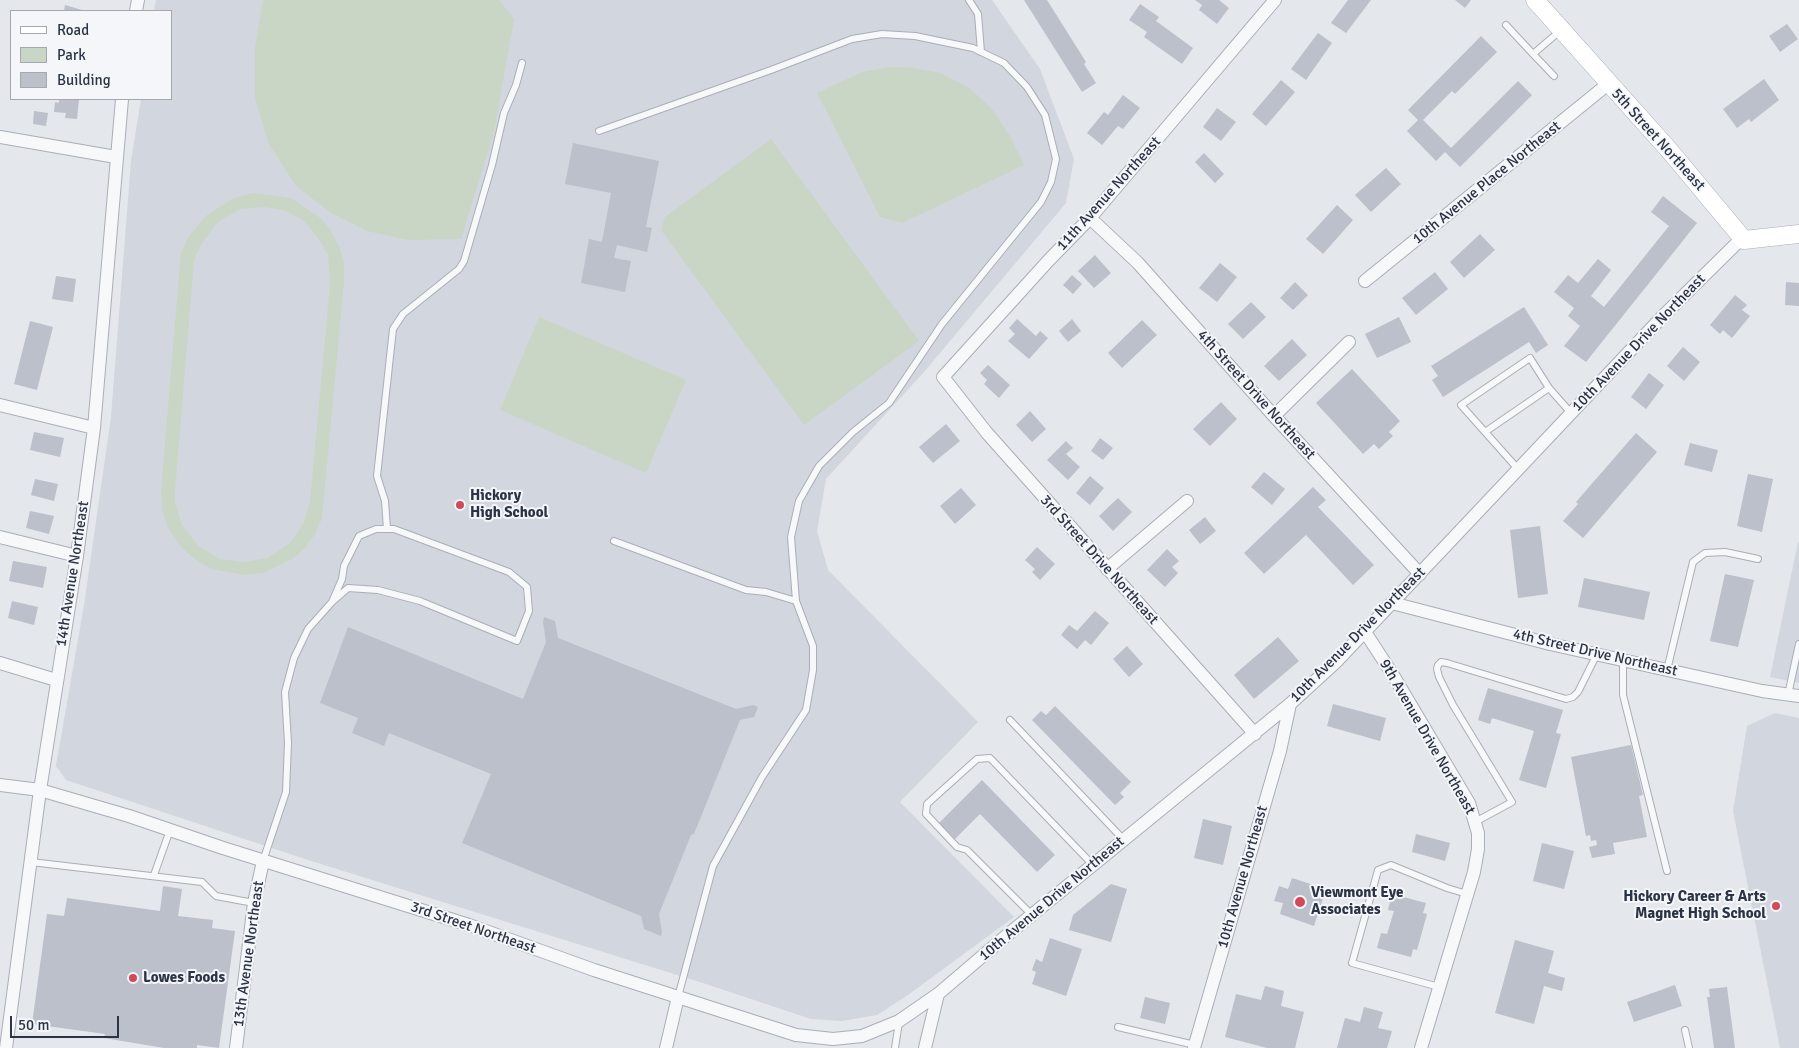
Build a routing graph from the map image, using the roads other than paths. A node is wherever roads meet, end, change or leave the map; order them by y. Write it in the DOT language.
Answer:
graph roads {
  1 [pos="969,0"];
  2 [pos="1275,0"];
  3 [pos="1534,0"];
  4 [pos="1506,25"];
  5 [pos="1561,30"];
  6 [pos="981,52"];
  7 [pos="1533,54"];
  8 [pos="522,63"];
  9 [pos="1554,76"];
  10 [pos="1608,84"];
  11 [pos="122,100"];
  12 [pos="599,131"];
  13 [pos="0,137"];
  14 [pos="116,157"];
  15 [pos="1090,218"];
  16 [pos="1799,234"];
  17 [pos="1744,240"];
  18 [pos="1365,281"];
  19 [pos="1349,342"];
  20 [pos="948,383"];
  21 [pos="1549,388"];
  22 [pos="0,405"];
  23 [pos="1571,413"];
  24 [pos="1274,416"];
  25 [pos="94,428"];
  26 [pos="1485,432"];
  27 [pos="1518,469"];
  28 [pos="1187,501"];
  29 [pos="387,529"];
  30 [pos="0,536"];
  31 [pos="614,541"];
  32 [pos="77,556"];
  33 [pos="1758,559"];
  34 [pos="1107,569"];
  35 [pos="1420,574"];
  36 [pos="332,602"];
  37 [pos="796,602"];
  38 [pos="1392,603"];
  39 [pos="1365,632"];
  40 [pos="1799,644"];
  41 [pos="1597,654"];
  42 [pos="1623,660"];
  43 [pos="0,663"];
  44 [pos="1667,670"];
  45 [pos="56,680"];
  46 [pos="1794,696"];
  47 [pos="1290,704"];
  48 [pos="1010,720"];
  49 [pos="1255,734"];
  50 [pos="0,785"];
  51 [pos="40,790"];
  52 [pos="1475,822"];
  53 [pos="170,830"];
  54 [pos="1123,839"];
  55 [pos="264,861"];
  56 [pos="31,862"];
  57 [pos="1094,865"];
  58 [pos="1667,871"];
  59 [pos="154,875"];
  60 [pos="1467,894"];
  61 [pos="254,903"];
  62 [pos="1032,915"];
  63 [pos="1439,987"];
  64 [pos="938,994"];
  65 [pos="678,997"];
  66 [pos="899,1021"];
  67 [pos="1118,1027"];
  68 [pos="1686,1030"];
  69 [pos="1195,1046"];
  70 [pos="6,1048"];
  71 [pos="236,1048"];
  72 [pos="666,1048"];
  73 [pos="895,1048"];
  74 [pos="925,1048"];
  75 [pos="1421,1048"];
  76 [pos="1689,1048"];
  1 -- 6 [label="lane"];
  2 -- 15 [label="street, 11th Avenue Northeast"];
  3 -- 5 [label="street, 5th Street Northeast"];
  4 -- 7 [label="lane"];
  5 -- 7 [label="lane"];
  5 -- 10 [label="street, 5th Street Northeast"];
  6 -- 12 [label="lane"];
  6 -- 37 [label="lane"];
  7 -- 9 [label="lane"];
  8 -- 29 [label="lane"];
  10 -- 17 [label="street, 5th Street Northeast"];
  10 -- 18 [label="street, 10th Avenue Place Northeast"];
  11 -- 14 [label="street, 14th Avenue Northeast"];
  13 -- 14 [label="street"];
  14 -- 25 [label="street, 14th Avenue Northeast"];
  15 -- 20 [label="street, 11th Avenue Northeast"];
  15 -- 24 [label="street, 4th Street Drive Northeast"];
  16 -- 17 [label="street"];
  17 -- 23 [label="street, 10th Avenue Drive Northeast"];
  19 -- 24 [label="street"];
  20 -- 34 [label="street, 3rd Street Drive Northeast"];
  21 -- 23 [label="lane"];
  21 -- 26 [label="lane"];
  21 -- 26 [label="lane"];
  22 -- 25 [label="street"];
  23 -- 27 [label="street, 10th Avenue Drive Northeast"];
  24 -- 35 [label="street, 4th Street Drive Northeast"];
  25 -- 32 [label="street, 14th Avenue Northeast"];
  26 -- 27 [label="lane"];
  27 -- 35 [label="street, 10th Avenue Drive Northeast"];
  28 -- 34 [label="street"];
  29 -- 36 [label="lane"];
  29 -- 36 [label="lane"];
  30 -- 32 [label="street"];
  31 -- 37 [label="lane"];
  32 -- 45 [label="street, 14th Avenue Northeast"];
  33 -- 44 [label="lane"];
  34 -- 49 [label="street, 3rd Street Drive Northeast"];
  35 -- 38 [label="street, 10th Avenue Drive Northeast"];
  36 -- 55 [label="lane"];
  37 -- 65 [label="lane"];
  38 -- 39 [label="street, 10th Avenue Drive Northeast"];
  38 -- 41 [label="street, 4th Street Drive Northeast"];
  39 -- 47 [label="street, 10th Avenue Drive Northeast"];
  39 -- 52 [label="street, 9th Avenue Drive Northeast"];
  40 -- 46 [label="lane"];
  41 -- 42 [label="street, 4th Street Drive Northeast"];
  41 -- 52 [label="lane"];
  42 -- 44 [label="street, 4th Street Drive Northeast"];
  42 -- 58 [label="lane"];
  43 -- 45 [label="street"];
  44 -- 46 [label="street, 4th Street Drive Northeast"];
  45 -- 51 [label="street, 14th Avenue Northeast"];
  47 -- 49 [label="street, 10th Avenue Drive Northeast"];
  47 -- 69 [label="street, 10th Avenue Northeast"];
  48 -- 54 [label="lane"];
  49 -- 54 [label="street, 10th Avenue Drive Northeast"];
  50 -- 51 [label="street, 3rd Street Northeast"];
  51 -- 53 [label="street, 3rd Street Northeast"];
  51 -- 56 [label="street, 14th Avenue Northeast"];
  52 -- 60 [label="street, 9th Avenue Drive Northeast"];
  53 -- 55 [label="street, 3rd Street Northeast"];
  53 -- 59 [label="lane"];
  54 -- 57 [label="street, 10th Avenue Drive Northeast"];
  55 -- 61 [label="street, 13th Avenue Northeast"];
  55 -- 65 [label="street, 3rd Street Northeast"];
  56 -- 59 [label="lane"];
  56 -- 70 [label="street, 14th Avenue Northeast"];
  57 -- 62 [label="street, 10th Avenue Drive Northeast"];
  57 -- 62 [label="lane"];
  59 -- 61 [label="lane"];
  60 -- 63 [label="street, 9th Avenue Drive Northeast"];
  60 -- 63 [label="lane"];
  61 -- 71 [label="street, 13th Avenue Northeast"];
  62 -- 64 [label="street, 10th Avenue Drive Northeast"];
  63 -- 75 [label="street, 9th Avenue Drive Northeast"];
  64 -- 66 [label="street, 3rd Street Northeast"];
  64 -- 74 [label="street"];
  65 -- 66 [label="street, 3rd Street Northeast"];
  65 -- 72 [label="street"];
  66 -- 73 [label="lane"];
  67 -- 69 [label="lane"];
  68 -- 76 [label="lane"];
}
